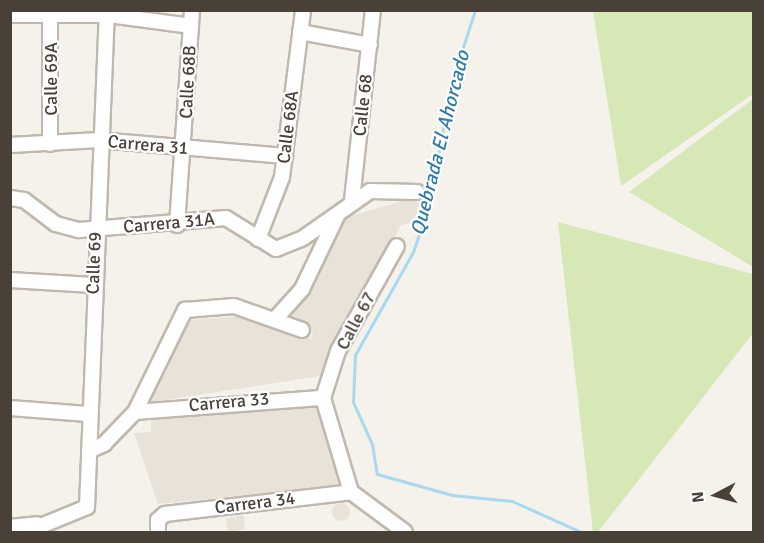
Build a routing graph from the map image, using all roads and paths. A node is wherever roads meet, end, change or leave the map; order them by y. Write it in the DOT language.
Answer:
graph roads {
  1 [pos="192,10"];
  2 [pos="303,10"];
  3 [pos="373,10"];
  4 [pos="50,13"];
  5 [pos="107,13"];
  6 [pos="10,15"];
  7 [pos="191,26"];
  8 [pos="300,32"];
  9 [pos="370,45"];
  10 [pos="99,140"];
  11 [pos="50,144"];
  12 [pos="10,146"];
  13 [pos="184,147"];
  14 [pos="285,156"];
  15 [pos="417,192"];
  16 [pos="10,198"];
  17 [pos="352,200"];
  18 [pos="339,211"];
  19 [pos="177,225"];
  20 [pos="95,228"];
  21 [pos="258,239"];
  22 [pos="397,246"];
  23 [pos="10,280"];
  24 [pos="93,285"];
  25 [pos="277,317"];
  26 [pos="302,330"];
  27 [pos="323,398"];
  28 [pos="10,408"];
  29 [pos="135,411"];
  30 [pos="88,414"];
  31 [pos="89,451"];
  32 [pos="351,492"];
  33 [pos="385,522"];
  34 [pos="39,523"];
  35 [pos="10,527"];
  36 [pos="26,532"];
  37 [pos="158,532"];
  38 [pos="375,532"];
  39 [pos="405,532"];
  1 -- 7 [label="street, Calle 68B"];
  2 -- 8 [label="street, Calle 68A"];
  3 -- 9 [label="street, Calle 68"];
  4 -- 5 [label="street"];
  4 -- 6 [label="street"];
  4 -- 11 [label="street, Calle 69A"];
  5 -- 7 [label="street"];
  5 -- 10 [label="street, Calle 69"];
  7 -- 13 [label="street, Calle 68B"];
  8 -- 9 [label="street"];
  8 -- 14 [label="street, Calle 68A"];
  9 -- 17 [label="street, Calle 68"];
  10 -- 11 [label="street, Carrera 31"];
  10 -- 13 [label="street, Carrera 31"];
  10 -- 20 [label="street, Calle 69"];
  11 -- 12 [label="street, Carrera 31"];
  13 -- 14 [label="street, Carrera 31"];
  13 -- 19 [label="street, Calle 68B"];
  14 -- 21 [label="street, Calle 68A"];
  15 -- 17 [label="street, Carrera 31A"];
  16 -- 20 [label="street, Carrera 31A"];
  17 -- 18 [label="street, Carrera 31A"];
  18 -- 21 [label="street, Carrera 31A"];
  18 -- 25 [label="street"];
  19 -- 20 [label="street, Carrera 31A"];
  19 -- 21 [label="street, Carrera 31A"];
  20 -- 24 [label="street, Calle 69"];
  22 -- 27 [label="street, Calle 67"];
  23 -- 24 [label="street"];
  24 -- 30 [label="street, Calle 69"];
  25 -- 26 [label="street"];
  25 -- 29 [label="street"];
  27 -- 29 [label="street, Carrera 33"];
  27 -- 32 [label="street"];
  28 -- 30 [label="street"];
  29 -- 31 [label="street"];
  30 -- 31 [label="street, Calle 69"];
  31 -- 34 [label="street, Calle 69"];
  32 -- 33 [label="street"];
  32 -- 37 [label="street, Carrera 34"];
  33 -- 38 [label="street"];
  33 -- 39 [label="street"];
  34 -- 35 [label="street"];
  34 -- 36 [label="street"];
}
